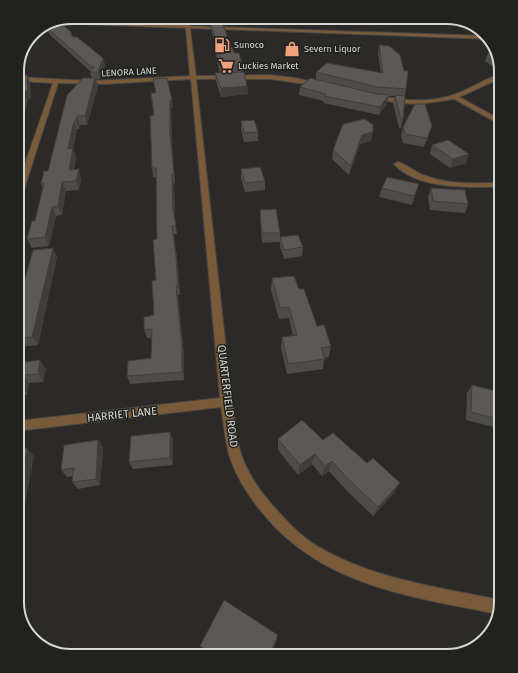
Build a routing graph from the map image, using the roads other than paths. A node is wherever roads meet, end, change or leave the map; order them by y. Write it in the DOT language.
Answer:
graph roads {
  1 [pos="188,24"];
  2 [pos="226,24"];
  3 [pos="479,37"];
  4 [pos="193,78"];
  5 [pos="24,79"];
  6 [pos="494,79"];
  7 [pos="56,81"];
  8 [pos="326,85"];
  9 [pos="369,96"];
  10 [pos="455,97"];
  11 [pos="494,119"];
  12 [pos="398,164"];
  13 [pos="24,178"];
  14 [pos="494,185"];
  15 [pos="226,402"];
  16 [pos="24,425"];
  17 [pos="494,606"];
  1 -- 4 [label="street, QUARTERFIELD ROAD"];
  2 -- 3 [label="street"];
  4 -- 7 [label="street, LENORA LANE"];
  4 -- 8 [label="street, LENORA LANE"];
  4 -- 15 [label="street, QUARTERFIELD ROAD"];
  5 -- 7 [label="street, LENORA LANE"];
  6 -- 10 [label="street"];
  7 -- 13 [label="street"];
  9 -- 10 [label="street"];
  10 -- 11 [label="street"];
  12 -- 14 [label="street"];
  15 -- 16 [label="street, HARRIET LANE"];
  15 -- 17 [label="street, QUARTERFIELD ROAD"];
}
